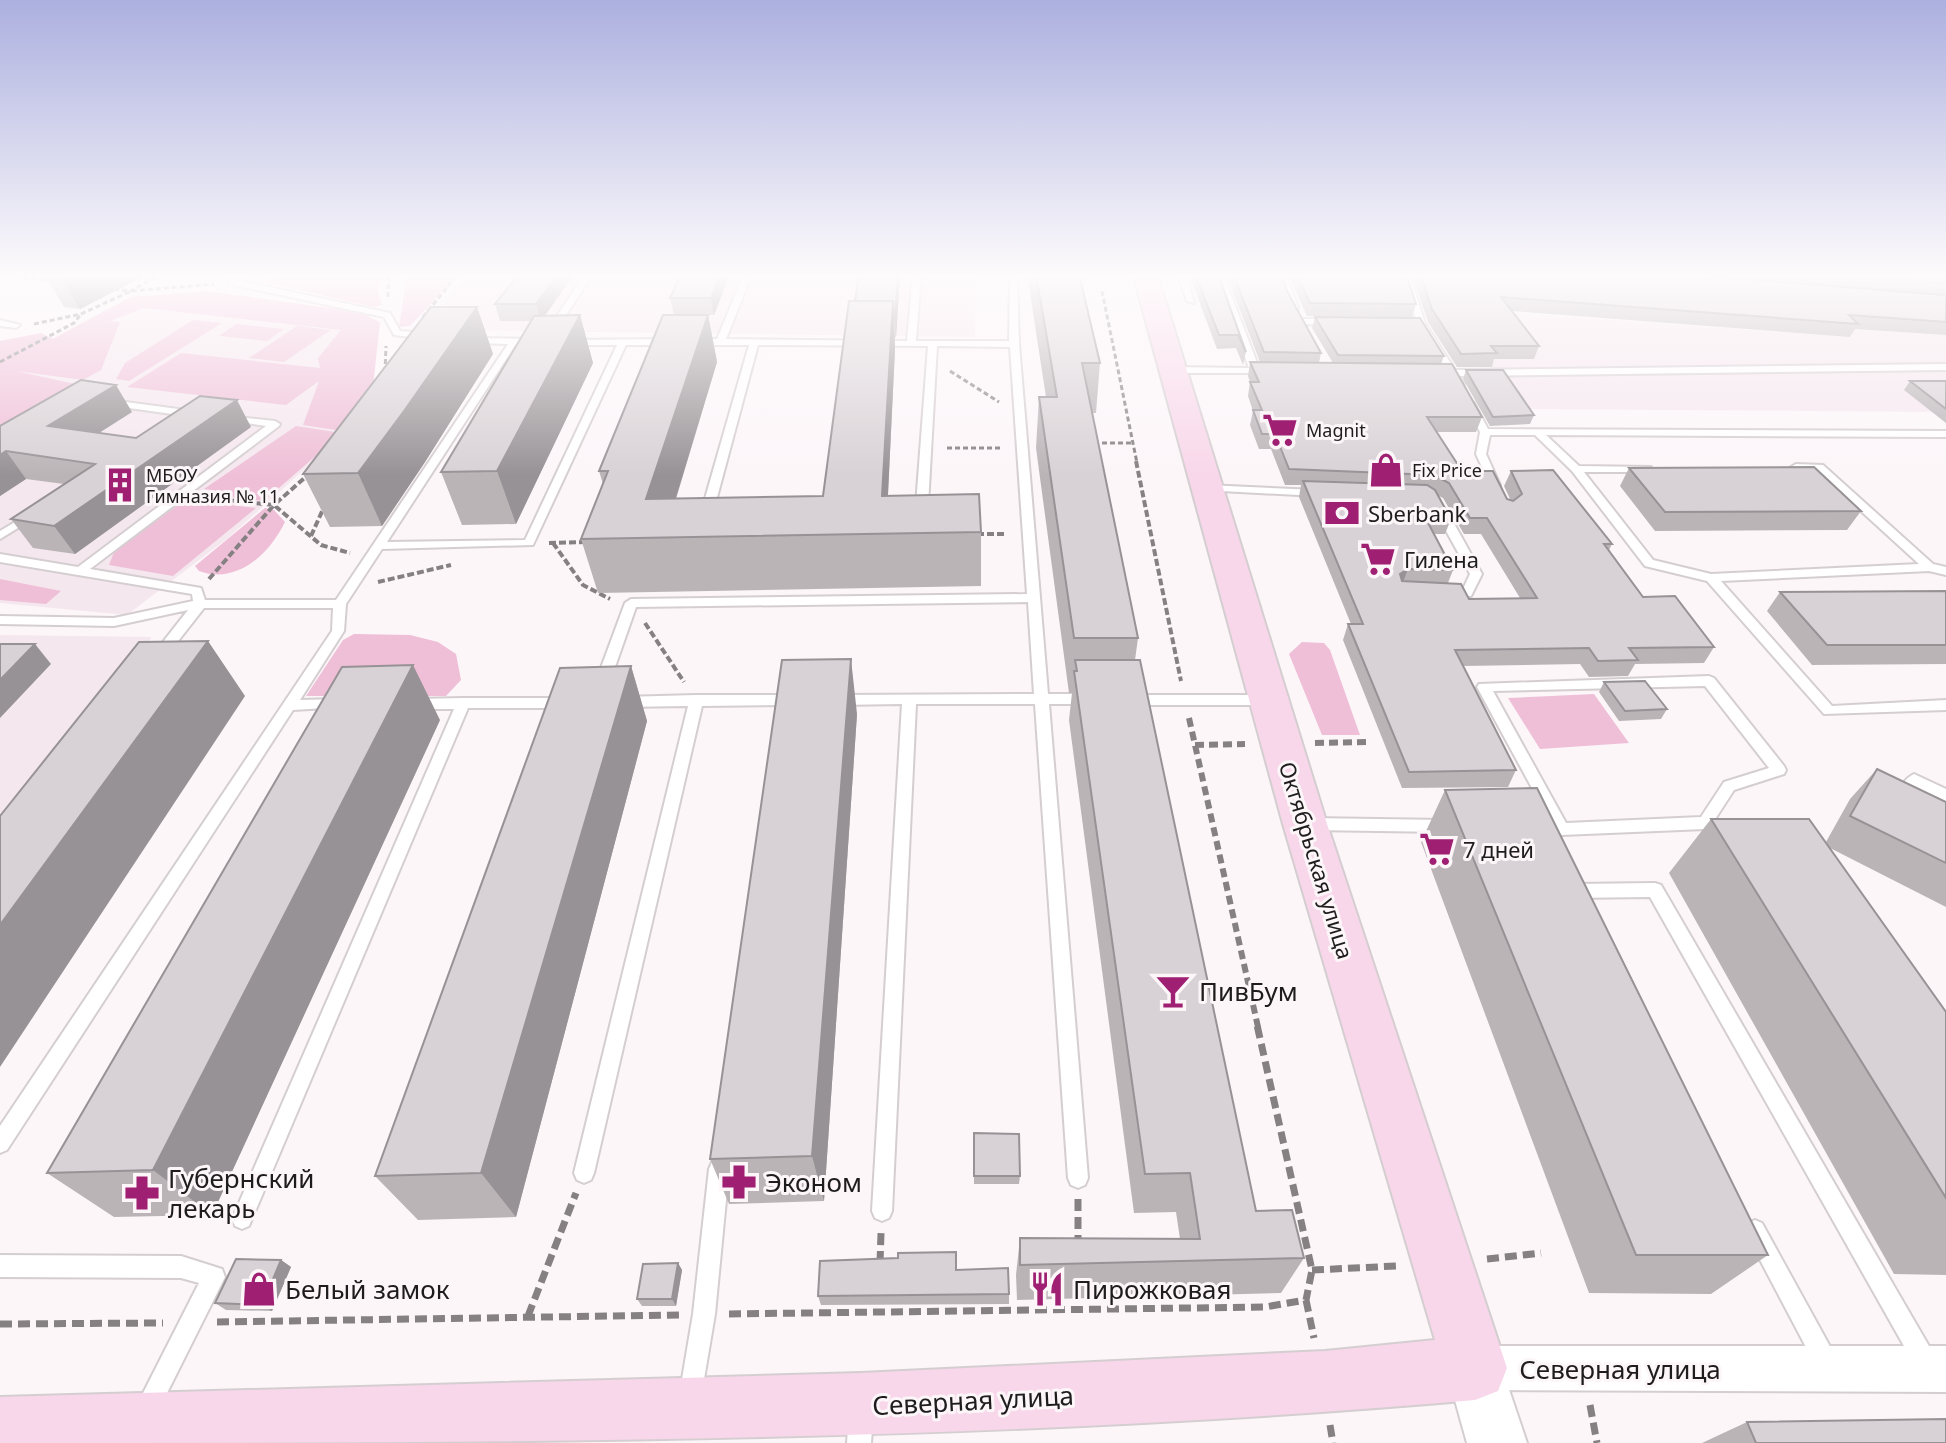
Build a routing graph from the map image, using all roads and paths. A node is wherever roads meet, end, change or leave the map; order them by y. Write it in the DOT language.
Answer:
graph roads {
  1 [pos="39,341"];
  2 [pos="390,341"];
  3 [pos="514,341"];
  4 [pos="524,341"];
  5 [pos="544,341"];
  6 [pos="1113,341"];
  7 [pos="1163,341"];
  8 [pos="1244,341"];
  9 [pos="1432,341"];
  10 [pos="560,342"];
  11 [pos="623,342"];
  12 [pos="720,342"];
  13 [pos="754,343"];
  14 [pos="911,343"];
  15 [pos="933,343"];
  16 [pos="1014,344"];
  17 [pos="0,362"];
  18 [pos="1946,367"];
  19 [pos="1171,370"];
  20 [pos="1255,371"];
  21 [pos="1285,371"];
  22 [pos="1424,372"];
  23 [pos="1452,373"];
  24 [pos="385,376"];
  25 [pos="95,401"];
  26 [pos="200,415"];
  27 [pos="215,416"];
  28 [pos="1485,432"];
  29 [pos="1537,432"];
  30 [pos="1946,434"];
  31 [pos="926,447"];
  32 [pos="1022,449"];
  33 [pos="319,465"];
  34 [pos="1788,468"];
  35 [pos="1576,469"];
  36 [pos="1667,469"];
  37 [pos="1206,488"];
  38 [pos="1334,494"];
  39 [pos="181,495"];
  40 [pos="1500,497"];
  41 [pos="1436,501"];
  42 [pos="326,502"];
  43 [pos="274,505"];
  44 [pos="922,505"];
  45 [pos="45,506"];
  46 [pos="703,525"];
  47 [pos="1028,533"];
  48 [pos="971,534"];
  49 [pos="0,536"];
  50 [pos="311,536"];
  51 [pos="597,542"];
  52 [pos="529,543"];
  53 [pos="553,543"];
  54 [pos="381,546"];
  55 [pos="0,558"];
  56 [pos="372,559"];
  57 [pos="458,564"];
  58 [pos="1929,567"];
  59 [pos="82,570"];
  60 [pos="1946,571"];
  61 [pos="1711,578"];
  62 [pos="352,588"];
  63 [pos="1429,592"];
  64 [pos="199,598"];
  65 [pos="1033,598"];
  66 [pos="631,603"];
  67 [pos="340,604"];
  68 [pos="0,620"];
  69 [pos="152,664"];
  70 [pos="1044,699"];
  71 [pos="696,700"];
  72 [pos="1185,700"];
  73 [pos="1270,700"];
  74 [pos="909,701"];
  75 [pos="595,702"];
  76 [pos="463,703"];
  77 [pos="353,704"];
  78 [pos="400,704"];
  79 [pos="290,705"];
  80 [pos="1946,705"];
  81 [pos="1946,795"];
  82 [pos="1908,815"];
  83 [pos="1305,824"];
  84 [pos="1459,827"];
  85 [pos="1521,829"];
  86 [pos="1562,829"];
  87 [pos="1587,918"];
  88 [pos="0,1143"];
  89 [pos="719,1169"];
  90 [pos="584,1173"];
  91 [pos="1078,1178"];
  92 [pos="1742,1206"];
  93 [pos="882,1211"];
  94 [pos="242,1219"];
  95 [pos="1078,1251"];
  96 [pos="1541,1253"];
  97 [pos="1477,1260"];
  98 [pos="1402,1265"];
  99 [pos="0,1266"];
  100 [pos="880,1269"];
  101 [pos="1312,1270"];
  102 [pos="1078,1295"];
  103 [pos="879,1297"];
  104 [pos="1306,1300"];
  105 [pos="1079,1309"];
  106 [pos="878,1312"];
  107 [pos="704,1314"];
  108 [pos="528,1316"];
  109 [pos="191,1322"];
  110 [pos="0,1324"];
  111 [pos="1315,1341"];
  112 [pos="1475,1368"];
  113 [pos="1938,1370"];
  114 [pos="1831,1371"];
  115 [pos="688,1409"];
  116 [pos="860,1424"];
  117 [pos="1330,1424"];
  118 [pos="138,1427"];
  119 [pos="0,1430"];
  120 [pos="1333,1443"];
  121 [pos="1497,1443"];
  1 -- 17 [label="path"];
  2 -- 24 [label="path"];
  3 -- 54 [label="lane"];
  4 -- 5 [label="lane"];
  6 -- 72 [label="path"];
  7 -- 19 [label="main road, Октябрьская улица"];
  8 -- 20 [label="lane"];
  9 -- 23 [label="lane"];
  10 -- 11 [label="lane"];
  11 -- 12 [label="lane"];
  11 -- 52 [label="lane"];
  12 -- 13 [label="lane"];
  13 -- 14 [label="lane"];
  13 -- 46 [label="lane"];
  14 -- 15 [label="lane"];
  15 -- 16 [label="lane"];
  15 -- 31 [label="lane"];
  16 -- 32 [label="lane"];
  18 -- 23 [label="lane"];
  19 -- 20 [label="lane"];
  19 -- 37 [label="main road, Октябрьская улица"];
  20 -- 21 [label="lane"];
  22 -- 23 [label="lane"];
  23 -- 28 [label="lane"];
  25 -- 26 [label="lane"];
  27 -- 39 [label="lane"];
  28 -- 29 [label="lane"];
  28 -- 40 [label="lane"];
  29 -- 30 [label="lane"];
  29 -- 35 [label="lane"];
  31 -- 32 [label="path"];
  31 -- 44 [label="lane"];
  32 -- 47 [label="lane"];
  33 -- 43 [label="path"];
  34 -- 58 [label="lane"];
  35 -- 36 [label="lane"];
  35 -- 61 [label="lane"];
  37 -- 38 [label="lane"];
  37 -- 73 [label="main road, Октябрьская улица"];
  39 -- 43 [label="path"];
  39 -- 59 [label="lane"];
  41 -- 63 [label="lane"];
  42 -- 50 [label="path"];
  43 -- 50 [label="path"];
  43 -- 64 [label="path"];
  45 -- 49 [label="lane"];
  47 -- 48 [label="path"];
  47 -- 65 [label="lane"];
  50 -- 56 [label="path"];
  51 -- 53 [label="path"];
  52 -- 53 [label="path"];
  52 -- 54 [label="lane"];
  53 -- 66 [label="path"];
  54 -- 56 [label="lane"];
  55 -- 59 [label="lane"];
  56 -- 62 [label="lane"];
  57 -- 62 [label="path"];
  58 -- 60 [label="lane"];
  58 -- 61 [label="lane"];
  59 -- 64 [label="lane"];
  61 -- 80 [label="lane"];
  62 -- 67 [label="lane"];
  64 -- 67 [label="lane"];
  64 -- 68 [label="lane"];
  64 -- 69 [label="lane"];
  65 -- 66 [label="lane"];
  65 -- 70 [label="lane"];
  66 -- 71 [label="path"];
  66 -- 75 [label="lane"];
  67 -- 79 [label="lane"];
  70 -- 72 [label="lane"];
  70 -- 74 [label="lane"];
  70 -- 91 [label="lane"];
  71 -- 74 [label="lane"];
  71 -- 75 [label="lane"];
  71 -- 90 [label="lane"];
  72 -- 73 [label="lane"];
  72 -- 101 [label="path"];
  73 -- 83 [label="main road, Октябрьская улица"];
  74 -- 93 [label="lane"];
  75 -- 76 [label="lane"];
  76 -- 78 [label="lane"];
  76 -- 94 [label="lane"];
  77 -- 79 [label="lane"];
  79 -- 88 [label="lane"];
  81 -- 82 [label="lane"];
  83 -- 84 [label="lane"];
  83 -- 112 [label="main road, Октябрьская улица"];
  85 -- 86 [label="lane"];
  86 -- 86 [label="lane"];
  87 -- 113 [label="lane"];
  89 -- 107 [label="lane"];
  90 -- 108 [label="path"];
  91 -- 95 [label="path"];
  92 -- 114 [label="lane"];
  93 -- 100 [label="path"];
  96 -- 97 [label="path"];
  98 -- 101 [label="path"];
  99 -- 109 [label="lane"];
  101 -- 104 [label="path"];
  102 -- 105 [label="path"];
  103 -- 106 [label="path"];
  104 -- 105 [label="path"];
  104 -- 111 [label="path"];
  105 -- 106 [label="path"];
  106 -- 107 [label="path"];
  107 -- 108 [label="path"];
  107 -- 115 [label="lane"];
  108 -- 109 [label="path"];
  109 -- 110 [label="path"];
  109 -- 118 [label="lane"];
  112 -- 114 [label="street, Северная улица"];
  112 -- 116 [label="main road, Северная улица"];
  112 -- 121 [label="street, Октябрьская улица"];
  113 -- 114 [label="street, Северная улица"];
  115 -- 116 [label="main road, Северная улица"];
  115 -- 118 [label="main road, Северная улица"];
  117 -- 120 [label="path"];
  118 -- 119 [label="main road, Северная улица"];
}
